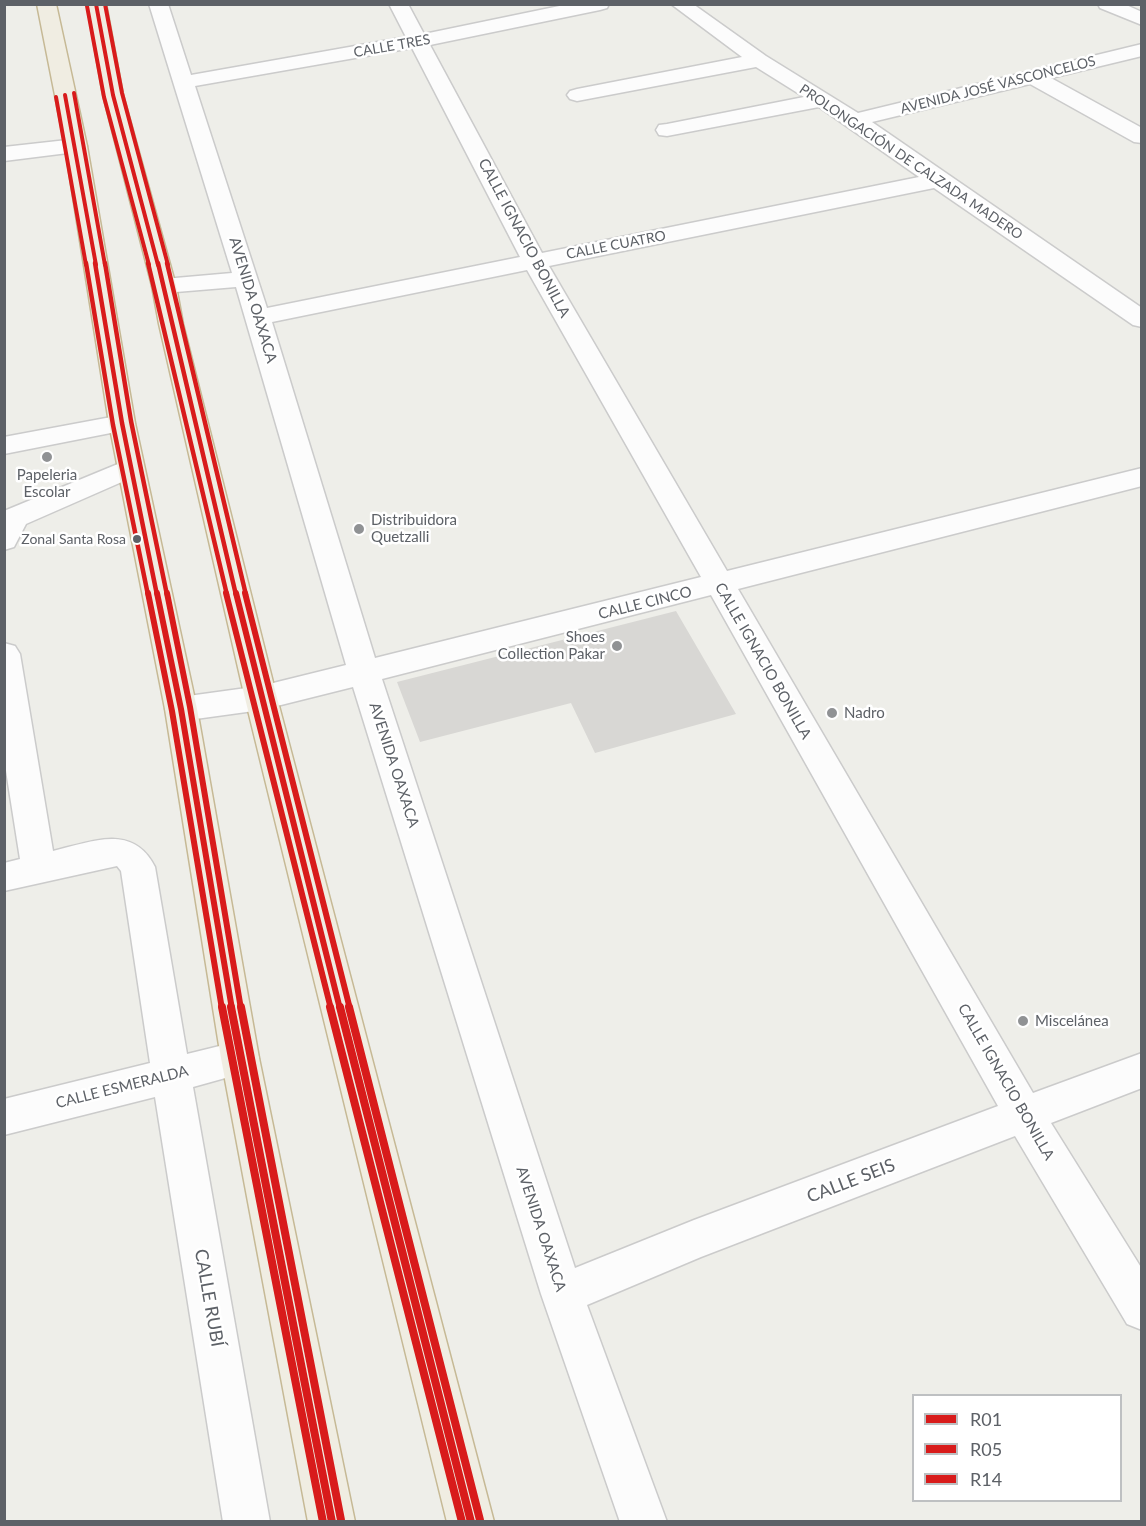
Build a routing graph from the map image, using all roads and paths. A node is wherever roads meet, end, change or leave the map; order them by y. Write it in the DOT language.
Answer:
graph roads {
  1 [pos="46,4"];
  2 [pos="96,4"];
  3 [pos="158,4"];
  4 [pos="398,4"];
  5 [pos="600,4"];
  6 [pos="680,4"];
  7 [pos="1107,4"];
  8 [pos="1142,19"];
  9 [pos="419,41"];
  10 [pos="1142,50"];
  11 [pos="759,60"];
  12 [pos="1033,77"];
  13 [pos="184,82"];
  14 [pos="576,95"];
  15 [pos="822,100"];
  16 [pos="855,120"];
  17 [pos="667,130"];
  18 [pos="1142,137"];
  19 [pos="76,146"];
  20 [pos="4,154"];
  21 [pos="938,180"];
  22 [pos="535,262"];
  23 [pos="246,279"];
  24 [pos="164,286"];
  25 [pos="258,317"];
  26 [pos="1142,320"];
  27 [pos="122,423"];
  28 [pos="4,446"];
  29 [pos="130,468"];
  30 [pos="1142,477"];
  31 [pos="4,540"];
  32 [pos="719,584"];
  33 [pos="4,654"];
  34 [pos="364,673"];
  35 [pos="261,699"];
  36 [pos="181,709"];
  37 [pos="39,869"];
  38 [pos="4,877"];
  39 [pos="240,1058"];
  40 [pos="1142,1070"];
  41 [pos="171,1074"];
  42 [pos="1025,1116"];
  43 [pos="4,1117"];
  44 [pos="562,1294"];
  45 [pos="1142,1309"];
  46 [pos="247,1521"];
  47 [pos="332,1521"];
  48 [pos="471,1521"];
  49 [pos="644,1521"];
  1 -- 19 [label="highway"];
  2 -- 24 [label="highway"];
  3 -- 13 [label="street, AVENIDA OAXACA"];
  4 -- 9 [label="street, CALLE IGNACIO BONILLA"];
  5 -- 9 [label="street, CALLE TRES"];
  6 -- 11 [label="street, PROLONGACIÓN DE CALZADA MADERO"];
  7 -- 8 [label="street"];
  9 -- 13 [label="street, CALLE TRES"];
  9 -- 22 [label="street, CALLE IGNACIO BONILLA"];
  10 -- 12 [label="street, AVENIDA JOSÉ VASCONCELOS"];
  11 -- 14 [label="street"];
  11 -- 15 [label="street, PROLONGACIÓN DE CALZADA MADERO"];
  12 -- 16 [label="street, AVENIDA JOSÉ VASCONCELOS"];
  12 -- 18 [label="street"];
  13 -- 23 [label="street, AVENIDA OAXACA"];
  15 -- 16 [label="street, PROLONGACIÓN DE CALZADA MADERO"];
  15 -- 17 [label="street"];
  16 -- 21 [label="street, PROLONGACIÓN DE CALZADA MADERO"];
  19 -- 20 [label="street"];
  19 -- 27 [label="highway"];
  21 -- 22 [label="street, CALLE CUATRO"];
  21 -- 26 [label="street, PROLONGACIÓN DE CALZADA MADERO"];
  22 -- 25 [label="street, CALLE CUATRO"];
  22 -- 32 [label="street, CALLE IGNACIO BONILLA"];
  23 -- 24 [label="street"];
  23 -- 25 [label="street, AVENIDA OAXACA"];
  24 -- 35 [label="highway"];
  25 -- 34 [label="street, AVENIDA OAXACA"];
  27 -- 28 [label="street"];
  27 -- 29 [label="highway"];
  29 -- 31 [label="street"];
  29 -- 36 [label="highway"];
  30 -- 32 [label="street, CALLE CINCO"];
  32 -- 34 [label="street, CALLE CINCO"];
  32 -- 42 [label="street, CALLE IGNACIO BONILLA"];
  33 -- 37 [label="street"];
  34 -- 35 [label="street, CALLE CINCO"];
  34 -- 44 [label="street, AVENIDA OAXACA"];
  35 -- 36 [label="street, CALLE CINCO"];
  35 -- 48 [label="highway"];
  36 -- 39 [label="highway"];
  37 -- 38 [label="street"];
  37 -- 41 [label="street, CALLE RUBÍ"];
  39 -- 41 [label="street, CALLE ESMERALDA"];
  39 -- 47 [label="highway"];
  40 -- 42 [label="street, CALLE SEIS"];
  41 -- 43 [label="street, CALLE ESMERALDA"];
  41 -- 46 [label="street, CALLE RUBÍ"];
  42 -- 44 [label="street, CALLE SEIS"];
  42 -- 45 [label="street, CALLE IGNACIO BONILLA"];
  44 -- 49 [label="street, AVENIDA OAXACA"];
}
